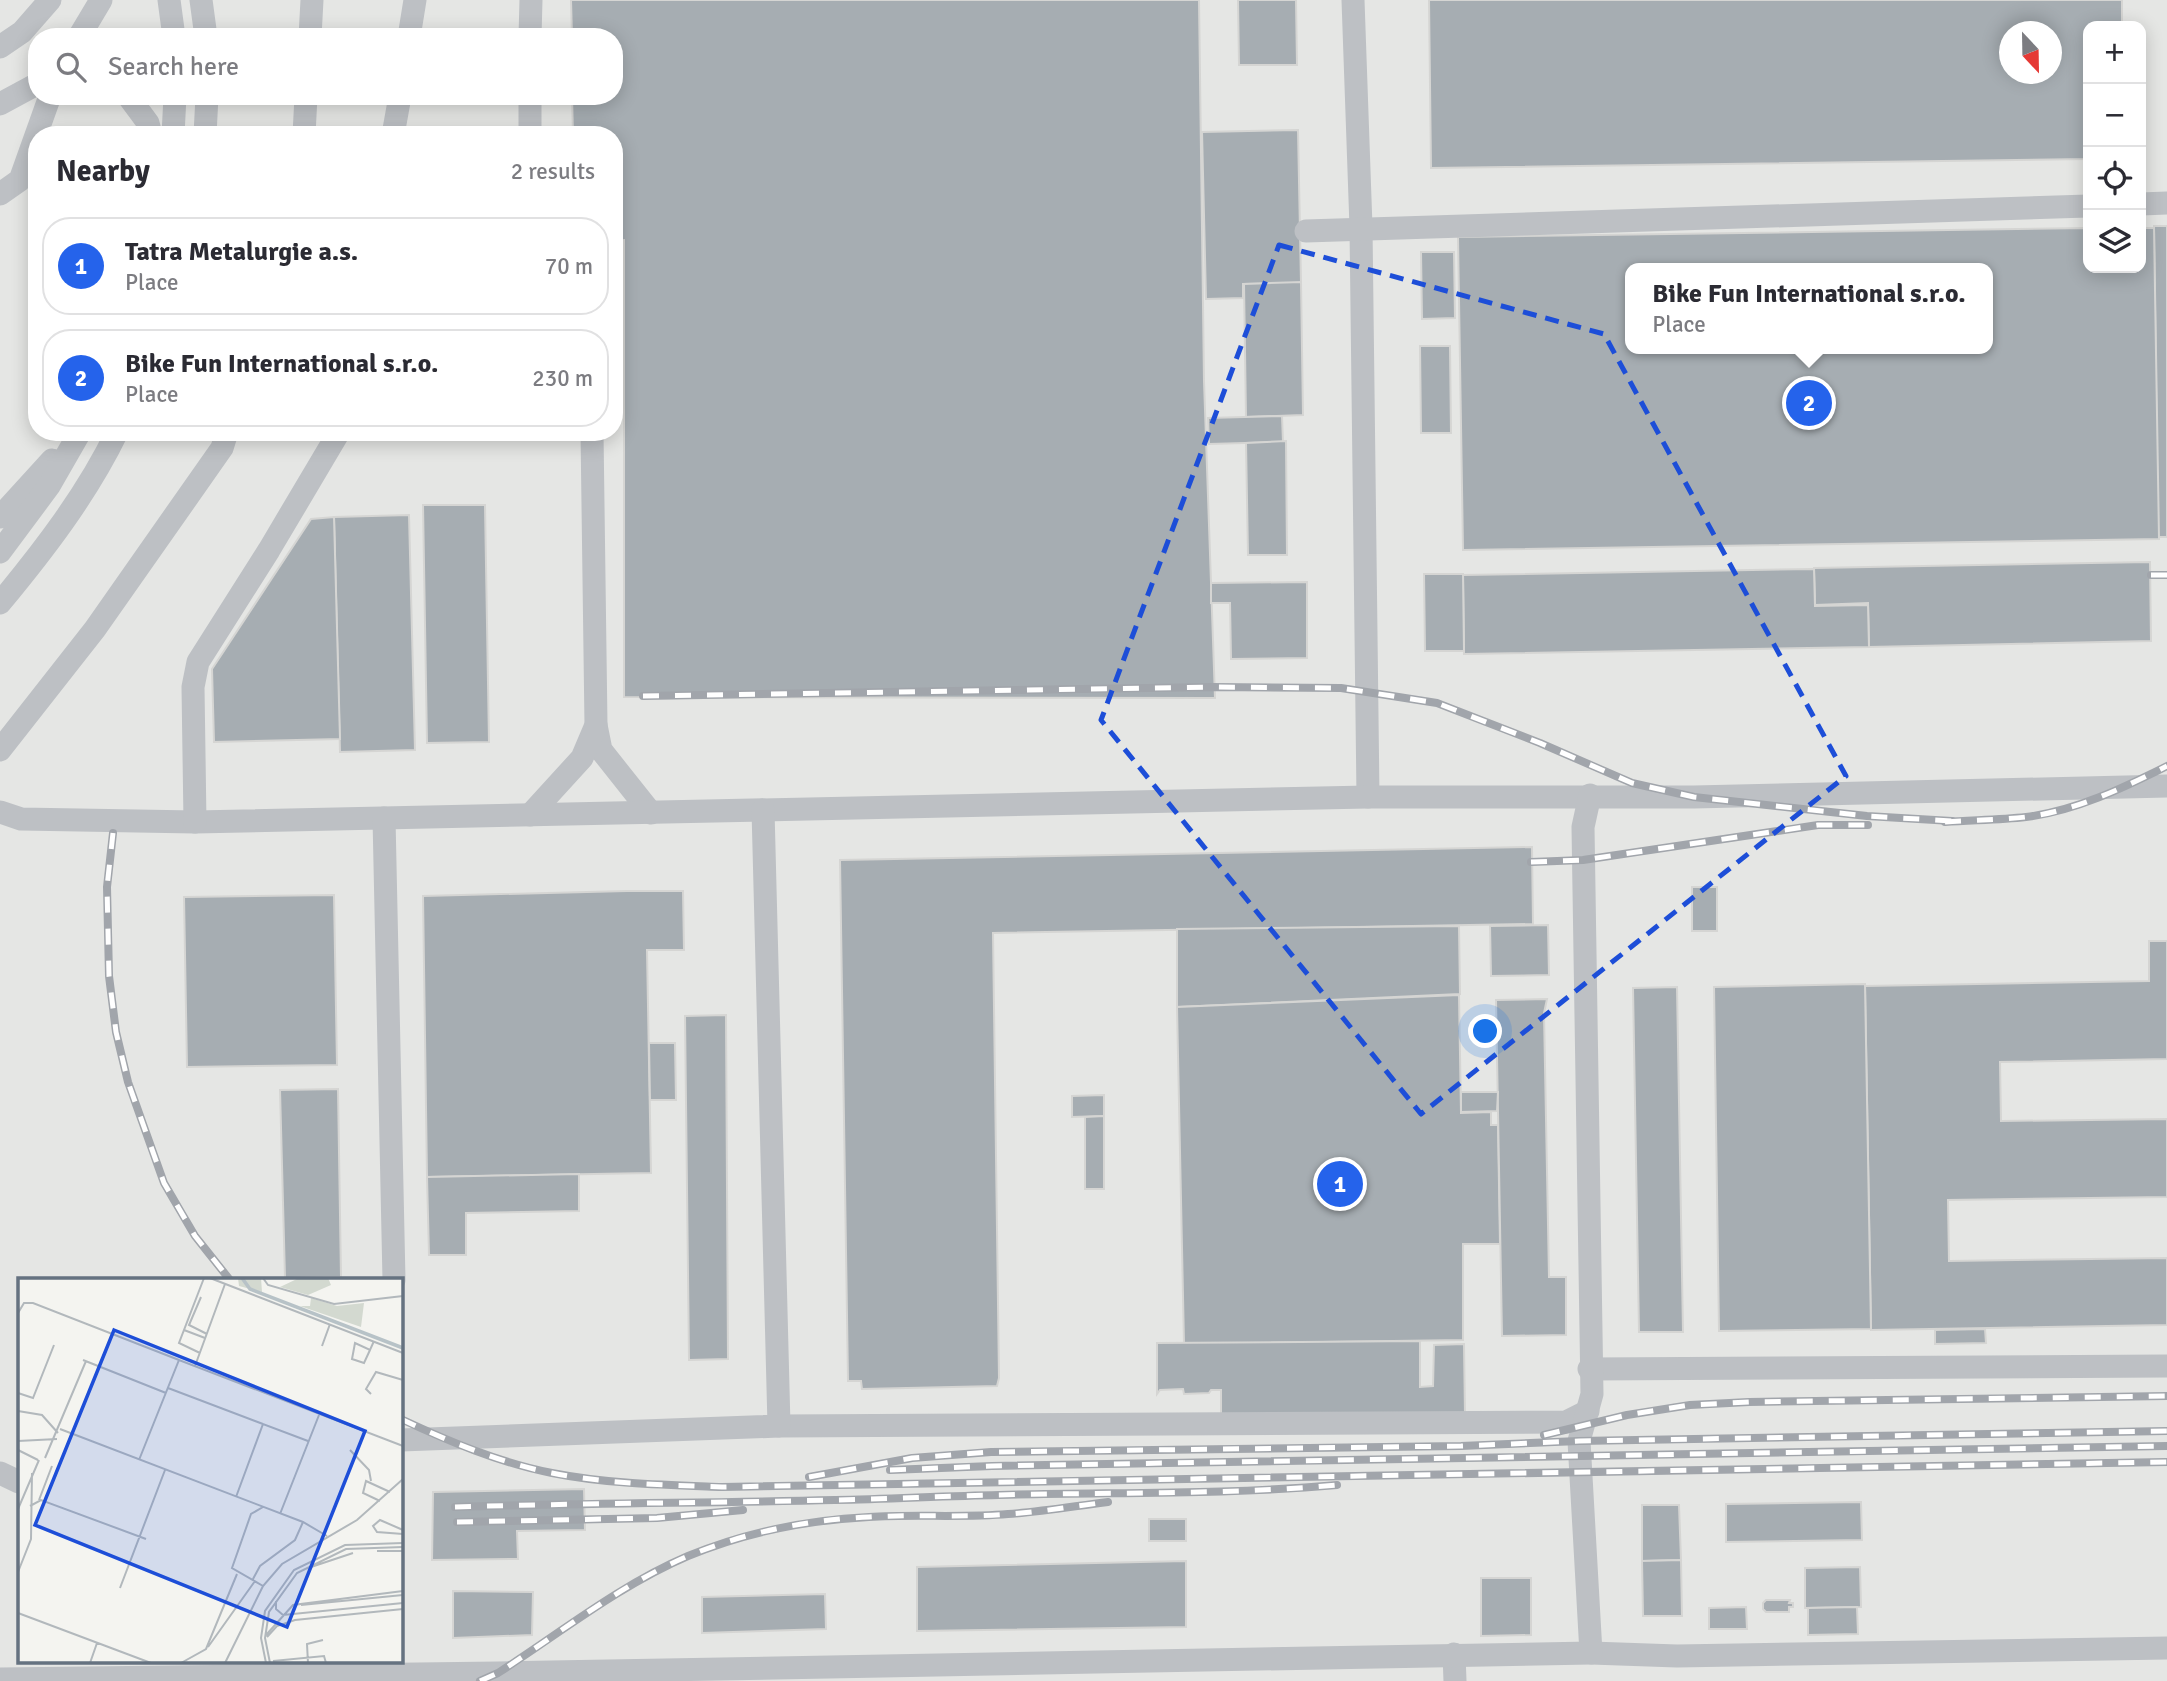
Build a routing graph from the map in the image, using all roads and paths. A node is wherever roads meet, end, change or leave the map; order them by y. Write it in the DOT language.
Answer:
graph roads {
  1 [pos="50,0"];
  2 [pos="101,0"];
  3 [pos="169,0"];
  4 [pos="201,0"];
  5 [pos="312,0"];
  6 [pos="415,0"];
  7 [pos="531,0"];
  8 [pos="1353,0"];
  9 [pos="84,28"];
  10 [pos="173,28"];
  11 [pos="205,28"];
  12 [pos="310,28"];
  13 [pos="410,28"];
  14 [pos="530,28"];
  15 [pos="0,47"];
  16 [pos="28,89"];
  17 [pos="0,104"];
  18 [pos="46,105"];
  19 [pos="135,105"];
  20 [pos="174,105"];
  21 [pos="207,105"];
  22 [pos="306,105"];
  23 [pos="398,105"];
  24 [pos="530,105"];
  25 [pos="36,126"];
  26 [pos="149,126"];
  27 [pos="173,126"];
  28 [pos="205,126"];
  29 [pos="304,126"];
  30 [pos="395,126"];
  31 [pos="530,126"];
  32 [pos="28,143"];
  33 [pos="7,188"];
  34 [pos="2146,204"];
  35 [pos="2167,204"];
  36 [pos="2083,206"];
  37 [pos="1361,227"];
  38 [pos="1306,230"];
  39 [pos="71,441"];
  40 [pos="74,441"];
  41 [pos="112,441"];
  42 [pos="224,441"];
  43 [pos="334,441"];
  44 [pos="592,441"];
  45 [pos="0,517"];
  46 [pos="0,552"];
  47 [pos="0,603"];
  48 [pos="596,726"];
  49 [pos="0,750"];
  50 [pos="2167,786"];
  51 [pos="1590,795"];
  52 [pos="1368,797"];
  53 [pos="763,810"];
  54 [pos="0,812"];
  55 [pos="651,813"];
  56 [pos="530,815"];
  57 [pos="384,818"];
  58 [pos="195,822"];
  59 [pos="394,1278"];
  60 [pos="2167,1366"];
  61 [pos="1590,1369"];
  62 [pos="1588,1411"];
  63 [pos="779,1426"];
  64 [pos="402,1440"];
  65 [pos="0,1473"];
  66 [pos="18,1482"];
  67 [pos="2167,1648"];
  68 [pos="1591,1653"];
  69 [pos="1454,1654"];
  70 [pos="393,1668"];
  71 [pos="0,1679"];
  72 [pos="1455,1681"];
  1 -- 15 [label="street"];
  2 -- 9 [label="street"];
  3 -- 10 [label="street"];
  4 -- 11 [label="street"];
  5 -- 12 [label="street"];
  6 -- 13 [label="street"];
  7 -- 14 [label="street"];
  8 -- 37 [label="street"];
  16 -- 17 [label="street"];
  18 -- 25 [label="street"];
  19 -- 26 [label="street"];
  20 -- 27 [label="street"];
  21 -- 28 [label="street"];
  22 -- 29 [label="street"];
  23 -- 30 [label="street"];
  24 -- 31 [label="street"];
  32 -- 33 [label="street"];
  34 -- 35 [label="street"];
  36 -- 37 [label="street"];
  37 -- 38 [label="street"];
  37 -- 52 [label="street"];
  39 -- 45 [label="street"];
  40 -- 46 [label="street"];
  41 -- 47 [label="street"];
  42 -- 49 [label="street"];
  43 -- 58 [label="street"];
  44 -- 48 [label="street"];
  48 -- 55 [label="street"];
  48 -- 56 [label="street"];
  50 -- 51 [label="street"];
  51 -- 52 [label="street"];
  51 -- 61 [label="street"];
  52 -- 53 [label="street"];
  53 -- 55 [label="street"];
  53 -- 63 [label="street"];
  54 -- 58 [label="street"];
  55 -- 56 [label="street"];
  56 -- 57 [label="street"];
  57 -- 58 [label="street"];
  57 -- 59 [label="street"];
  60 -- 61 [label="street"];
  61 -- 62 [label="street"];
  62 -- 63 [label="street"];
  62 -- 68 [label="street"];
  63 -- 64 [label="street"];
  65 -- 66 [label="street"];
  67 -- 68 [label="street"];
  68 -- 69 [label="street"];
  69 -- 70 [label="street"];
  69 -- 72 [label="street"];
  70 -- 71 [label="street"];
}
